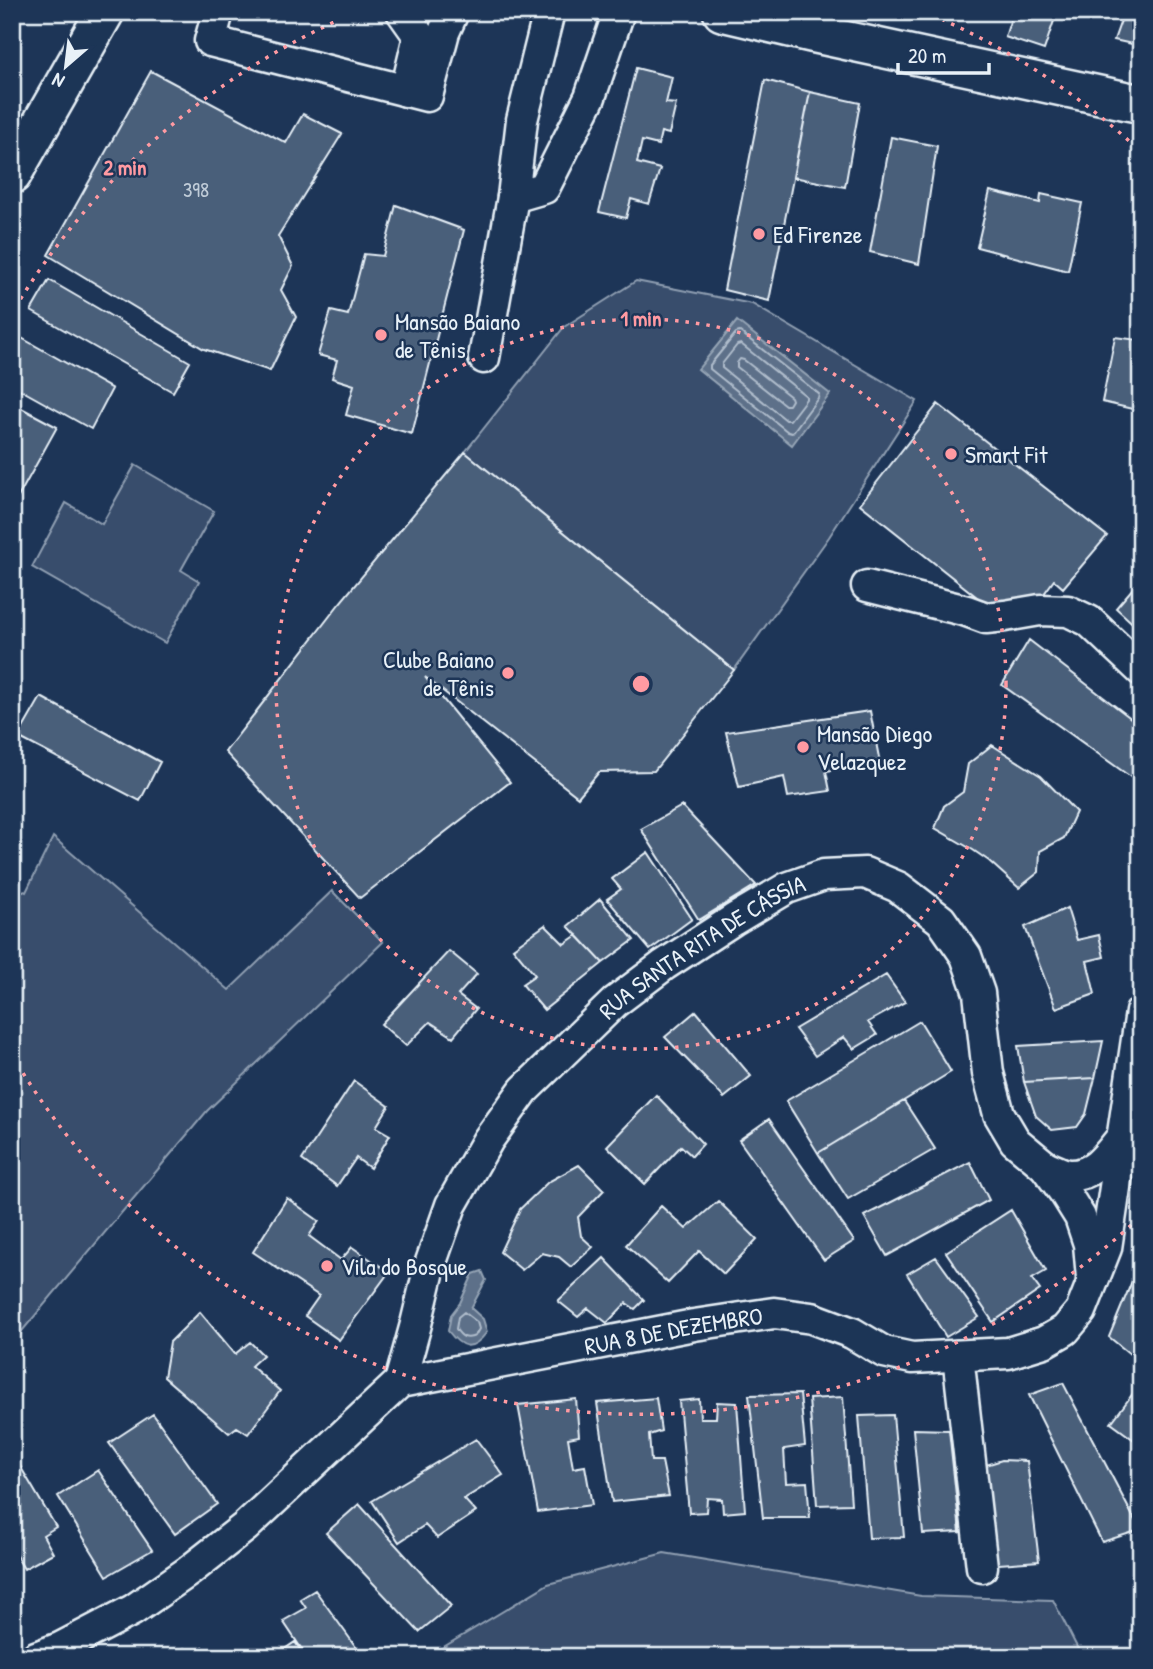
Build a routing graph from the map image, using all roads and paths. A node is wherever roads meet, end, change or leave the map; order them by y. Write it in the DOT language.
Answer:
graph roads {
  1 [pos="104,12"];
  2 [pos="218,12"];
  3 [pos="401,12"];
  4 [pos="453,12"];
  5 [pos="549,12"];
  6 [pos="619,12"];
  7 [pos="722,12"];
  8 [pos="406,91"];
  9 [pos="1141,104"];
  10 [pos="522,120"];
  11 [pos="557,132"];
  12 [pos="12,175"];
  13 [pos="513,197"];
  14 [pos="484,358"];
  15 [pos="867,586"];
  16 [pos="1141,670"];
  17 [pos="1141,1012"];
  18 [pos="1123,1136"];
  19 [pos="1045,1166"];
  20 [pos="1093,1284"];
  21 [pos="958,1356"];
  22 [pos="400,1382"];
  23 [pos="982,1567"];
  24 [pos="36,1657"];
  1 -- 12 [label="main road"];
  2 -- 8 [label="street"];
  3 -- 8 [label="street"];
  4 -- 8 [label="street"];
  5 -- 10 [label="street"];
  6 -- 13 [label="street"];
  7 -- 9 [label="main road"];
  10 -- 11 [label="street"];
  10 -- 13 [label="street"];
  13 -- 14 [label="street"];
  15 -- 16 [label="street"];
  17 -- 18 [label="street, RUA 8 DE DEZEMBRO"];
  18 -- 19 [label="street, RUA SANTA RITA DE CÁSSIA"];
  18 -- 20 [label="street, RUA 8 DE DEZEMBRO"];
  19 -- 20 [label="street, RUA SANTA RITA DE CÁSSIA"];
  19 -- 22 [label="street, RUA SANTA RITA DE CÁSSIA"];
  20 -- 21 [label="street, RUA 8 DE DEZEMBRO"];
  21 -- 22 [label="street, RUA 8 DE DEZEMBRO"];
  21 -- 23 [label="street"];
  22 -- 24 [label="street"];
}
